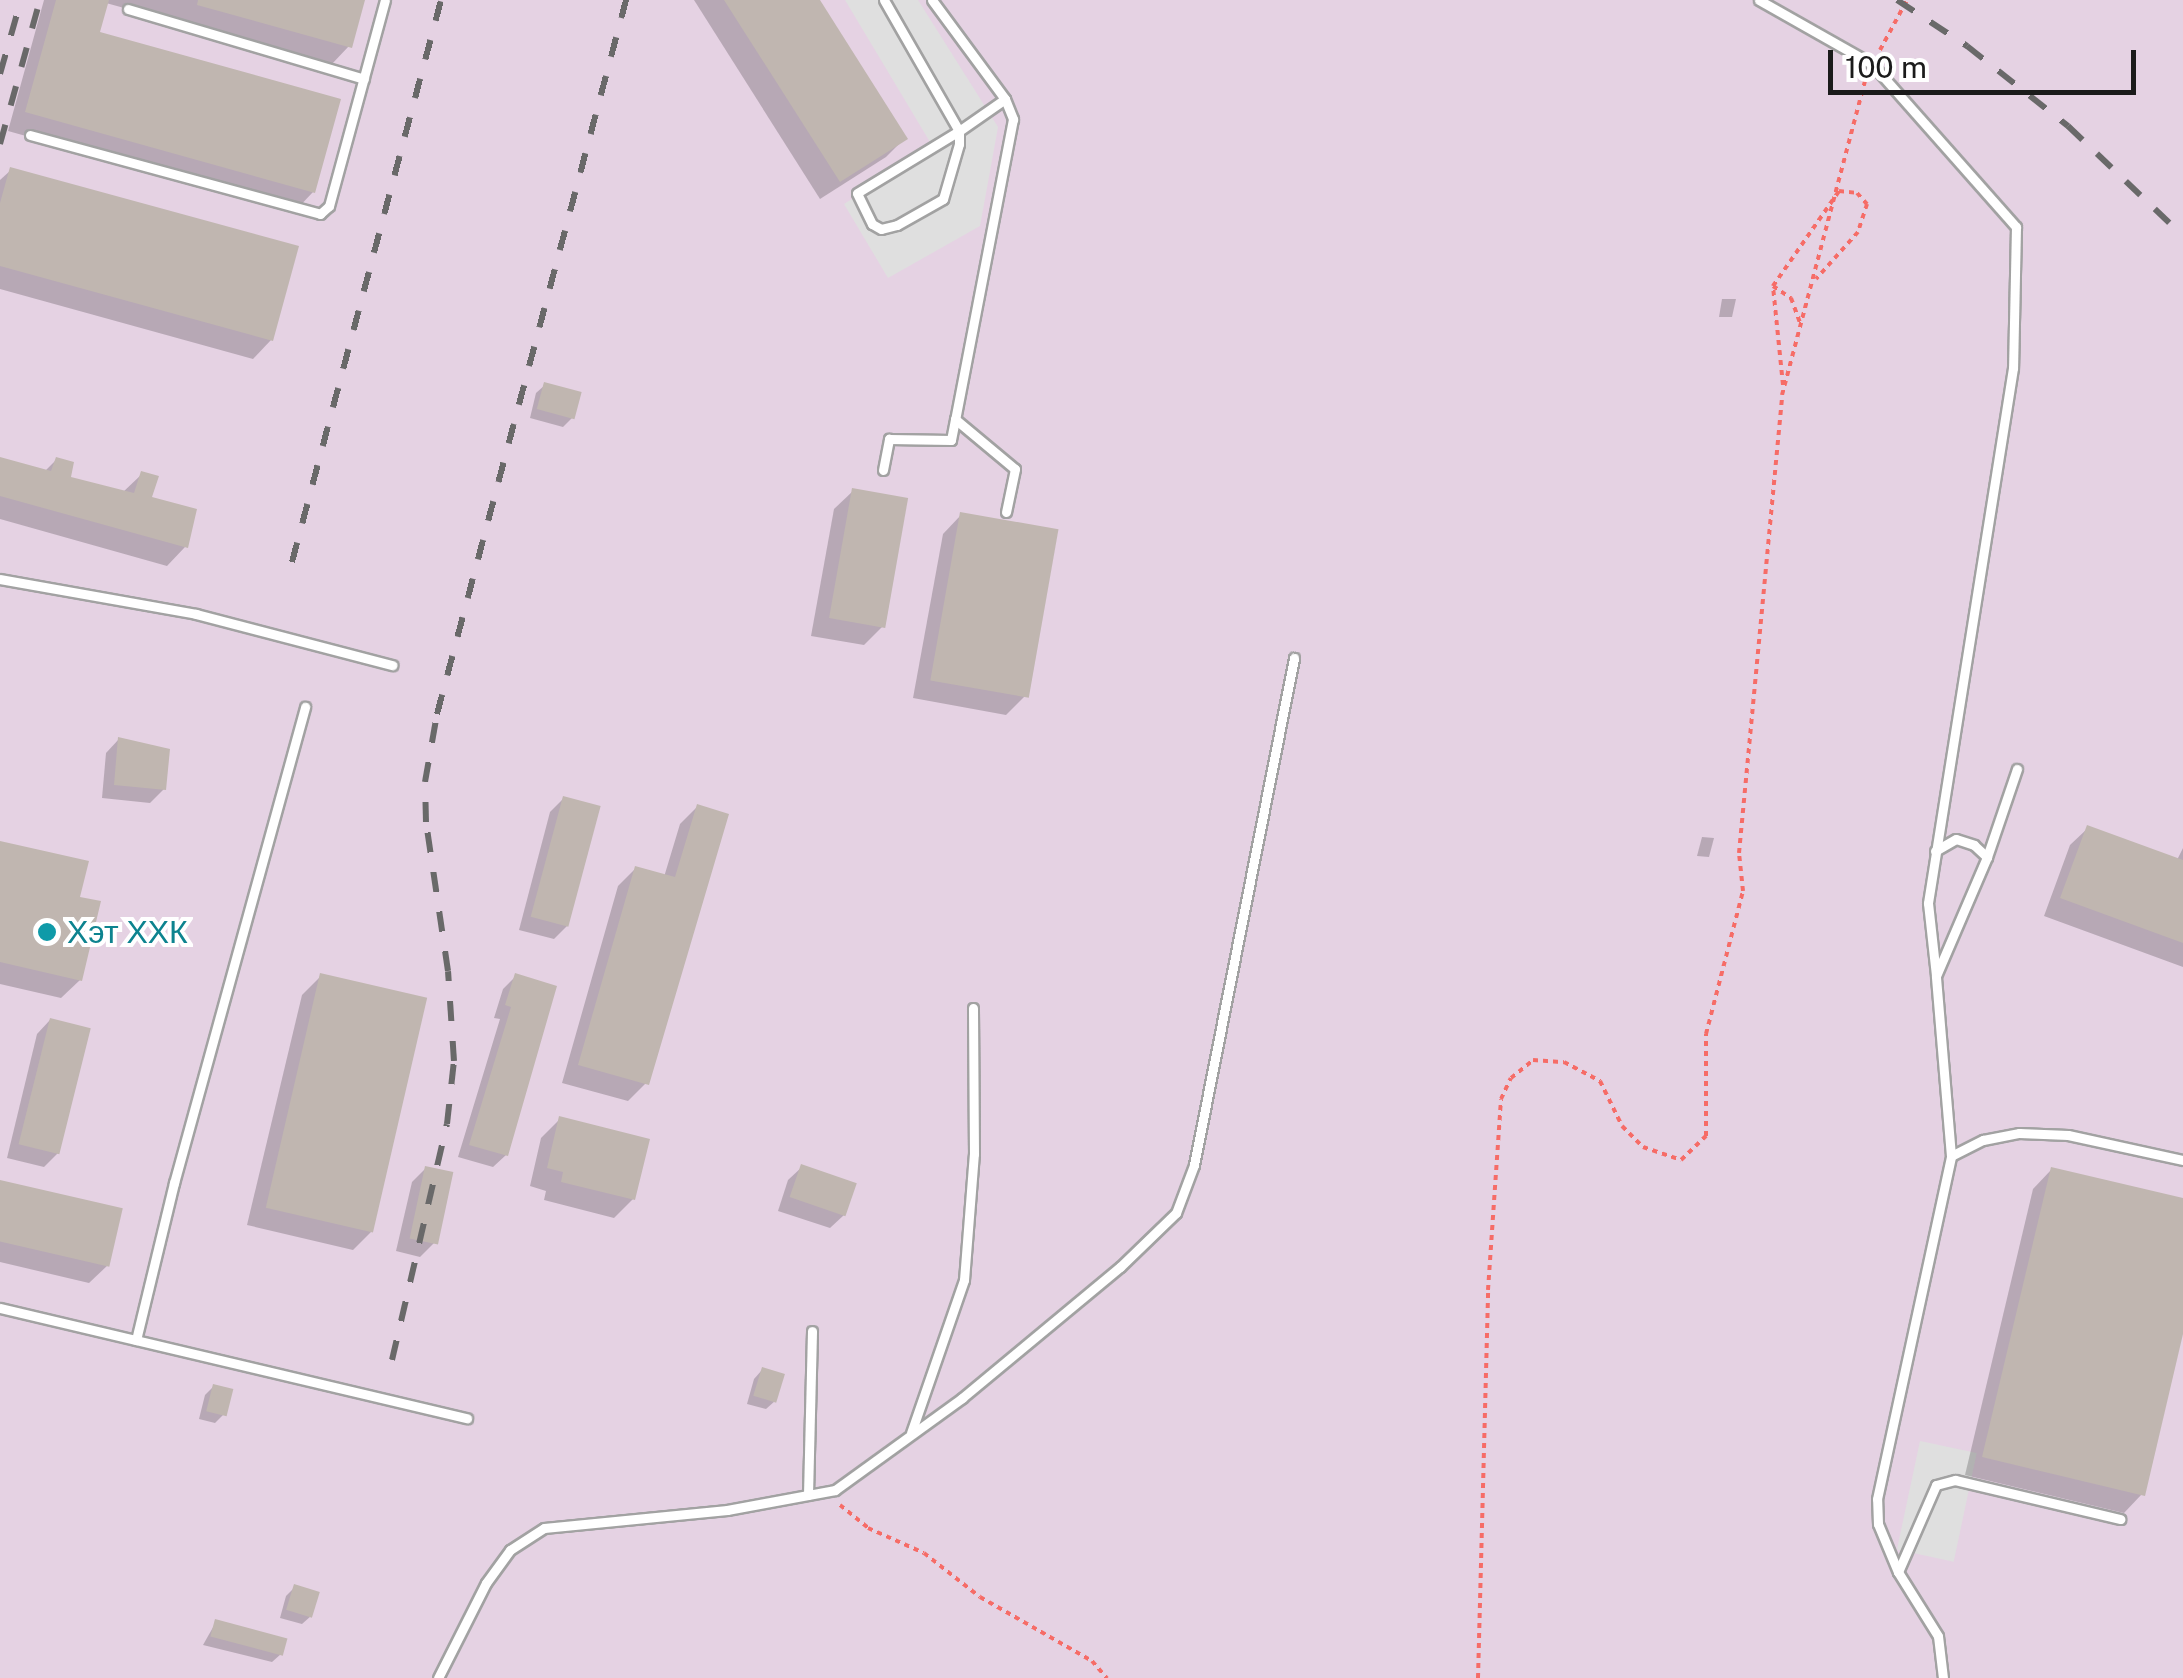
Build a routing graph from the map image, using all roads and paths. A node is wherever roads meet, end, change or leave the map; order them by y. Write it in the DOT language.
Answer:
graph roads {
  1 [pos="385,0"];
  2 [pos="884,0"];
  3 [pos="932,0"];
  4 [pos="1759,0"];
  5 [pos="1906,0"];
  6 [pos="128,9"];
  7 [pos="1872,64"];
  8 [pos="364,79"];
  9 [pos="1004,99"];
  10 [pos="959,130"];
  11 [pos="30,135"];
  12 [pos="1839,191"];
  13 [pos="1813,283"];
  14 [pos="1774,286"];
  15 [pos="1801,326"];
  16 [pos="1784,388"];
  17 [pos="955,419"];
  18 [pos="883,470"];
  19 [pos="1006,512"];
  20 [pos="0,579"];
  21 [pos="1294,658"];
  22 [pos="392,665"];
  23 [pos="305,707"];
  24 [pos="2017,769"];
  25 [pos="1935,851"];
  26 [pos="1987,857"];
  27 [pos="1936,976"];
  28 [pos="973,1008"];
  29 [pos="1950,1156"];
  30 [pos="2183,1160"];
  31 [pos="0,1308"];
  32 [pos="812,1331"];
  33 [pos="136,1340"];
  34 [pos="467,1418"];
  35 [pos="910,1435"];
  36 [pos="822,1492"];
  37 [pos="808,1494"];
  38 [pos="2120,1519"];
  39 [pos="1898,1572"];
  40 [pos="438,1678"];
  41 [pos="1107,1678"];
  42 [pos="1478,1678"];
  43 [pos="1943,1678"];
  1 -- 8 [label="lane"];
  2 -- 10 [label="lane"];
  3 -- 9 [label="lane"];
  4 -- 7 [label="lane"];
  5 -- 7 [label="path"];
  6 -- 8 [label="lane"];
  7 -- 12 [label="path"];
  7 -- 25 [label="lane"];
  8 -- 11 [label="lane"];
  9 -- 10 [label="lane"];
  9 -- 17 [label="lane"];
  10 -- 10 [label="lane"];
  12 -- 13 [label="path"];
  12 -- 13 [label="path"];
  12 -- 14 [label="path"];
  13 -- 15 [label="path"];
  14 -- 15 [label="path"];
  14 -- 16 [label="path"];
  15 -- 16 [label="path"];
  16 -- 42 [label="path"];
  17 -- 18 [label="lane"];
  17 -- 19 [label="lane"];
  20 -- 22 [label="lane"];
  21 -- 35 [label="lane"];
  23 -- 33 [label="lane"];
  24 -- 26 [label="lane"];
  25 -- 26 [label="lane"];
  25 -- 27 [label="lane"];
  26 -- 27 [label="lane"];
  27 -- 29 [label="lane"];
  28 -- 35 [label="lane"];
  29 -- 30 [label="lane"];
  29 -- 39 [label="lane"];
  31 -- 33 [label="lane"];
  32 -- 37 [label="lane"];
  33 -- 34 [label="lane"];
  35 -- 36 [label="lane"];
  36 -- 37 [label="lane"];
  36 -- 41 [label="path"];
  37 -- 40 [label="lane"];
  38 -- 39 [label="lane"];
  39 -- 43 [label="lane"];
}
